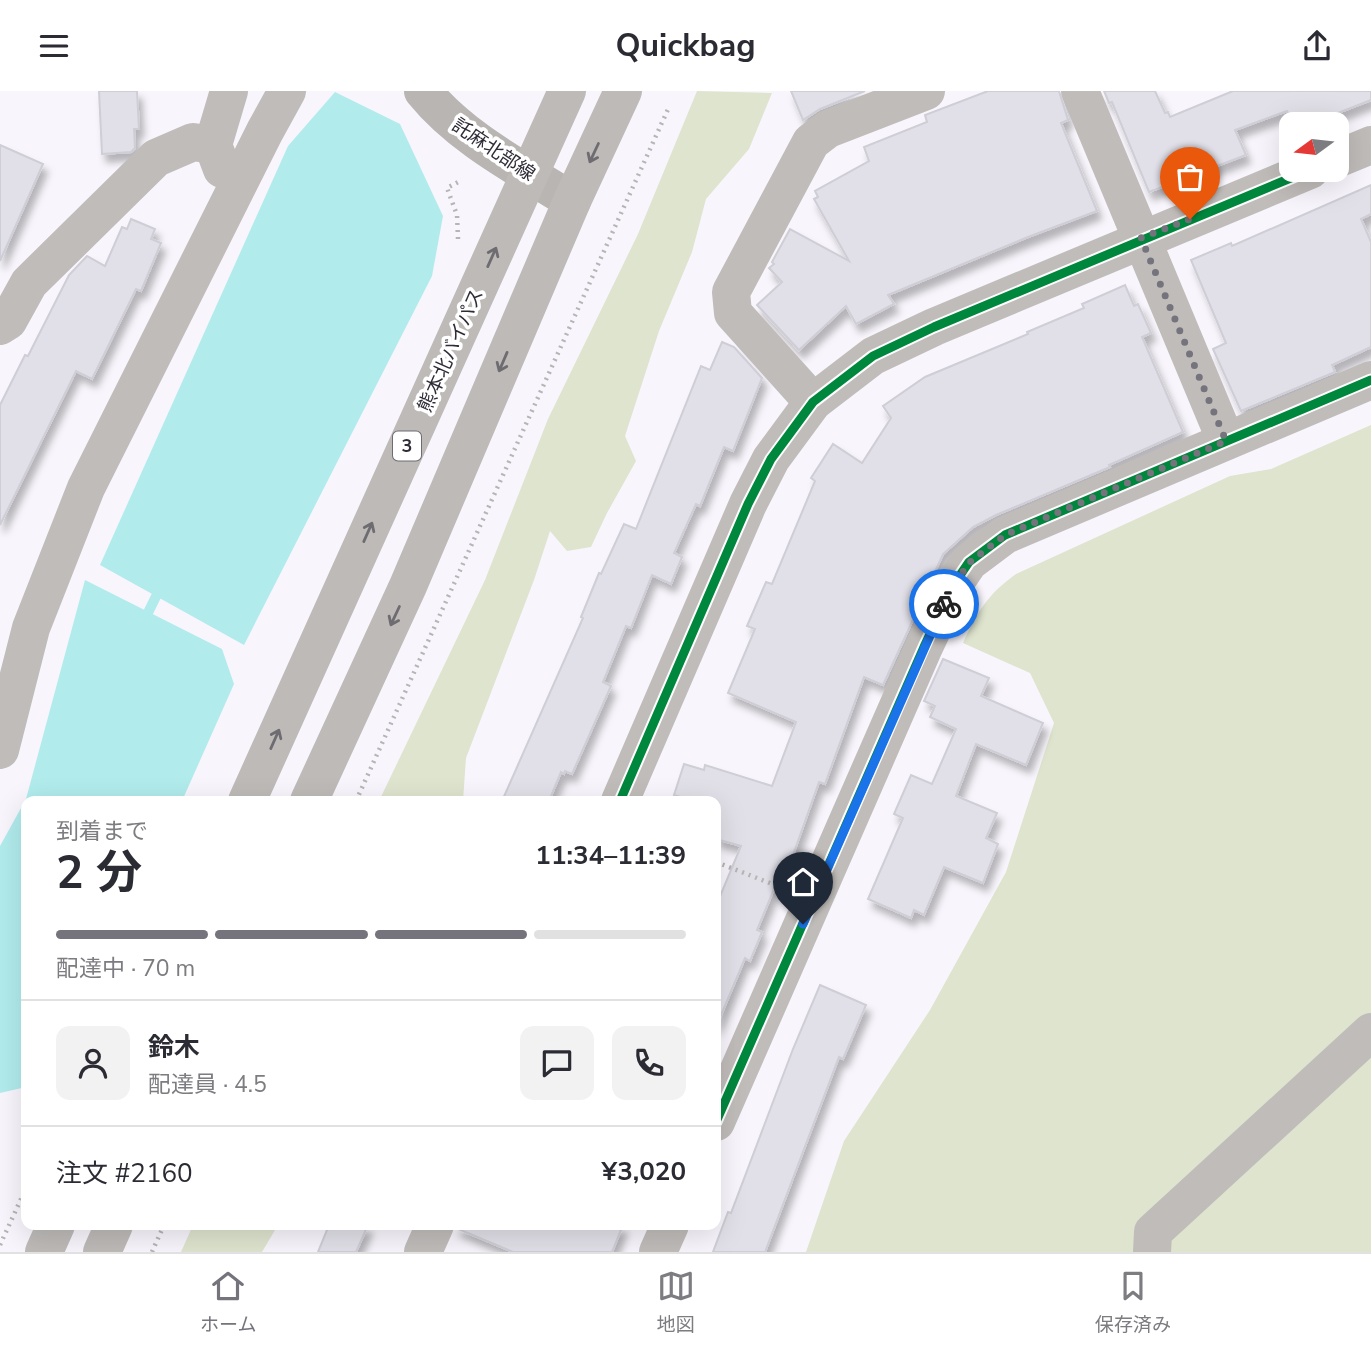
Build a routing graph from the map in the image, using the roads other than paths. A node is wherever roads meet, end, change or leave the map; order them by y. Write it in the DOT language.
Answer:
graph roads {
  1 [pos="229,91"];
  2 [pos="287,91"];
  3 [pos="423,91"];
  4 [pos="567,91"];
  5 [pos="623,91"];
  6 [pos="926,91"];
  7 [pos="1080,91"];
  8 [pos="213,145"];
  9 [pos="1371,145"];
  10 [pos="1349,154"];
  11 [pos="529,174"];
  12 [pos="239,182"];
  13 [pos="1280,182"];
  14 [pos="572,201"];
  15 [pos="1141,238"];
  16 [pos="0,326"];
  17 [pos="1371,380"];
  18 [pos="813,402"];
  19 [pos="1226,441"];
  20 [pos="0,750"];
  21 [pos="249,796"];
  22 [pos="311,796"];
  23 [pos="622,796"];
  24 [pos="1371,1032"];
  25 [pos="721,1111"];
  26 [pos="54,1230"];
  27 [pos="112,1230"];
  28 [pos="433,1230"];
  29 [pos="668,1230"];
  30 [pos="44,1252"];
  31 [pos="102,1252"];
  32 [pos="423,1252"];
  33 [pos="658,1252"];
  34 [pos="1152,1252"];
  1 -- 8 [label="street"];
  2 -- 12 [label="street"];
  3 -- 11 [label="main road, 託麻北部線"];
  4 -- 11 [label="highway, 熊本北バイパス / 3"];
  5 -- 14 [label="highway, one-way"];
  6 -- 18 [label="street"];
  7 -- 15 [label="street"];
  8 -- 12 [label="street"];
  8 -- 16 [label="street"];
  9 -- 10 [label="street"];
  11 -- 14 [label="main road, 託麻北部線"];
  21 -- 11 [label="highway, 熊本北バイパス / 3, one-way"];
  12 -- 20 [label="street"];
  13 -- 15 [label="street"];
  14 -- 22 [label="highway, one-way"];
  15 -- 18 [label="street"];
  15 -- 19 [label="street"];
  17 -- 19 [label="street"];
  18 -- 23 [label="street"];
  19 -- 25 [label="street"];
  24 -- 34 [label="street"];
  26 -- 30 [label="highway"];
  27 -- 31 [label="highway"];
  28 -- 32 [label="street"];
  29 -- 33 [label="street"];
}
